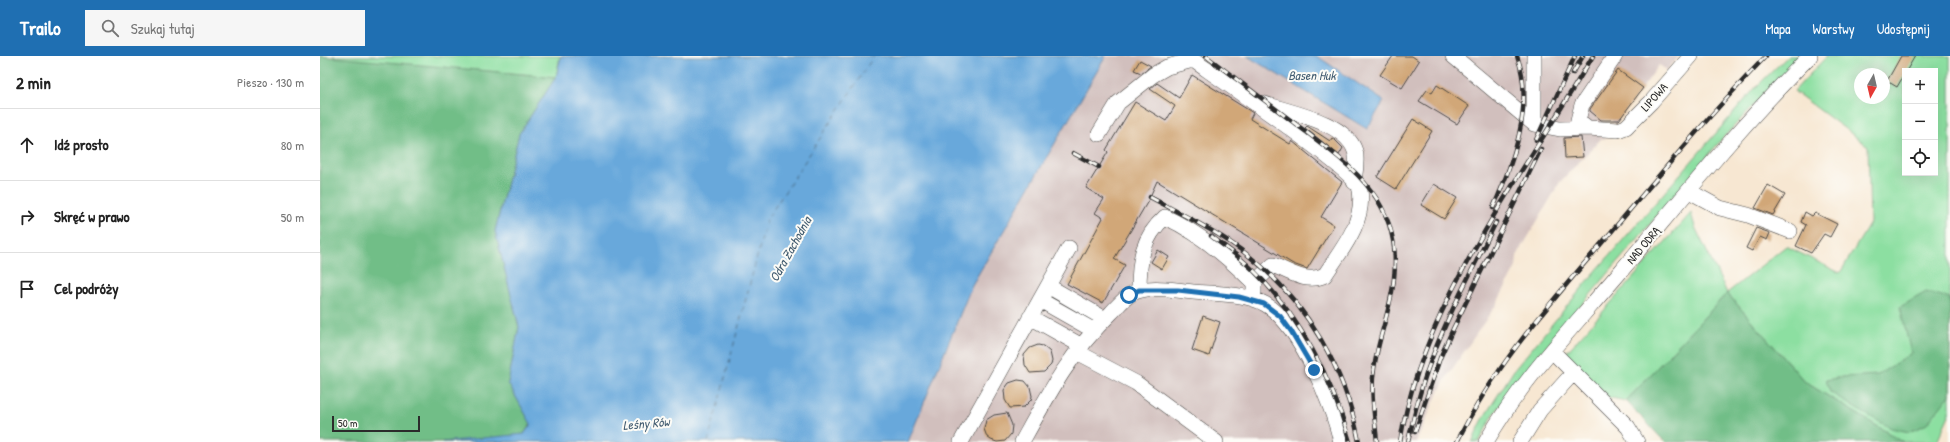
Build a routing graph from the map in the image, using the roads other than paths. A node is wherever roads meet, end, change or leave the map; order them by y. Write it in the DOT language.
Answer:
graph roads {
  1 [pos="1453,56"];
  2 [pos="1534,56"];
  3 [pos="1615,56"];
  4 [pos="1691,56"];
  5 [pos="1810,56"];
  6 [pos="1251,100"];
  7 [pos="1534,124"];
  8 [pos="1588,128"];
  9 [pos="1099,134"];
  10 [pos="1354,182"];
  11 [pos="1689,191"];
  12 [pos="1790,231"];
  13 [pos="1069,248"];
  14 [pos="1254,283"];
  15 [pos="1048,286"];
  16 [pos="1139,290"];
  17 [pos="1040,300"];
  18 [pos="1253,300"];
  19 [pos="1030,317"];
  20 [pos="1105,319"];
  21 [pos="1093,330"];
  22 [pos="1080,349"];
  23 [pos="1552,351"];
  24 [pos="1574,372"];
  25 [pos="961,442"];
  26 [pos="1022,442"];
  27 [pos="1216,442"];
  28 [pos="1341,442"];
  29 [pos="1486,442"];
  30 [pos="1520,442"];
  31 [pos="1637,442"];
  1 -- 7 [label="street"];
  2 -- 7 [label="street"];
  3 -- 8 [label="street"];
  4 -- 8 [label="street, LIPOWA"];
  5 -- 11 [label="street, NAD ODRĄ"];
  6 -- 9 [label="street"];
  6 -- 10 [label="street"];
  6 -- 10 [label="street"];
  7 -- 8 [label="street"];
  10 -- 14 [label="street"];
  11 -- 12 [label="street"];
  11 -- 23 [label="street, NAD ODRĄ"];
  13 -- 15 [label="street"];
  14 -- 16 [label="street"];
  14 -- 18 [label="street"];
  15 -- 17 [label="street"];
  15 -- 20 [label="street"];
  16 -- 18 [label="street"];
  16 -- 20 [label="street"];
  17 -- 19 [label="street"];
  17 -- 21 [label="street"];
  18 -- 28 [label="street"];
  19 -- 22 [label="street"];
  19 -- 25 [label="street"];
  20 -- 21 [label="street"];
  21 -- 22 [label="street"];
  22 -- 26 [label="street"];
  22 -- 27 [label="street"];
  23 -- 24 [label="street"];
  23 -- 29 [label="street, NAD ODRĄ"];
  24 -- 30 [label="street"];
  24 -- 31 [label="street"];
}
